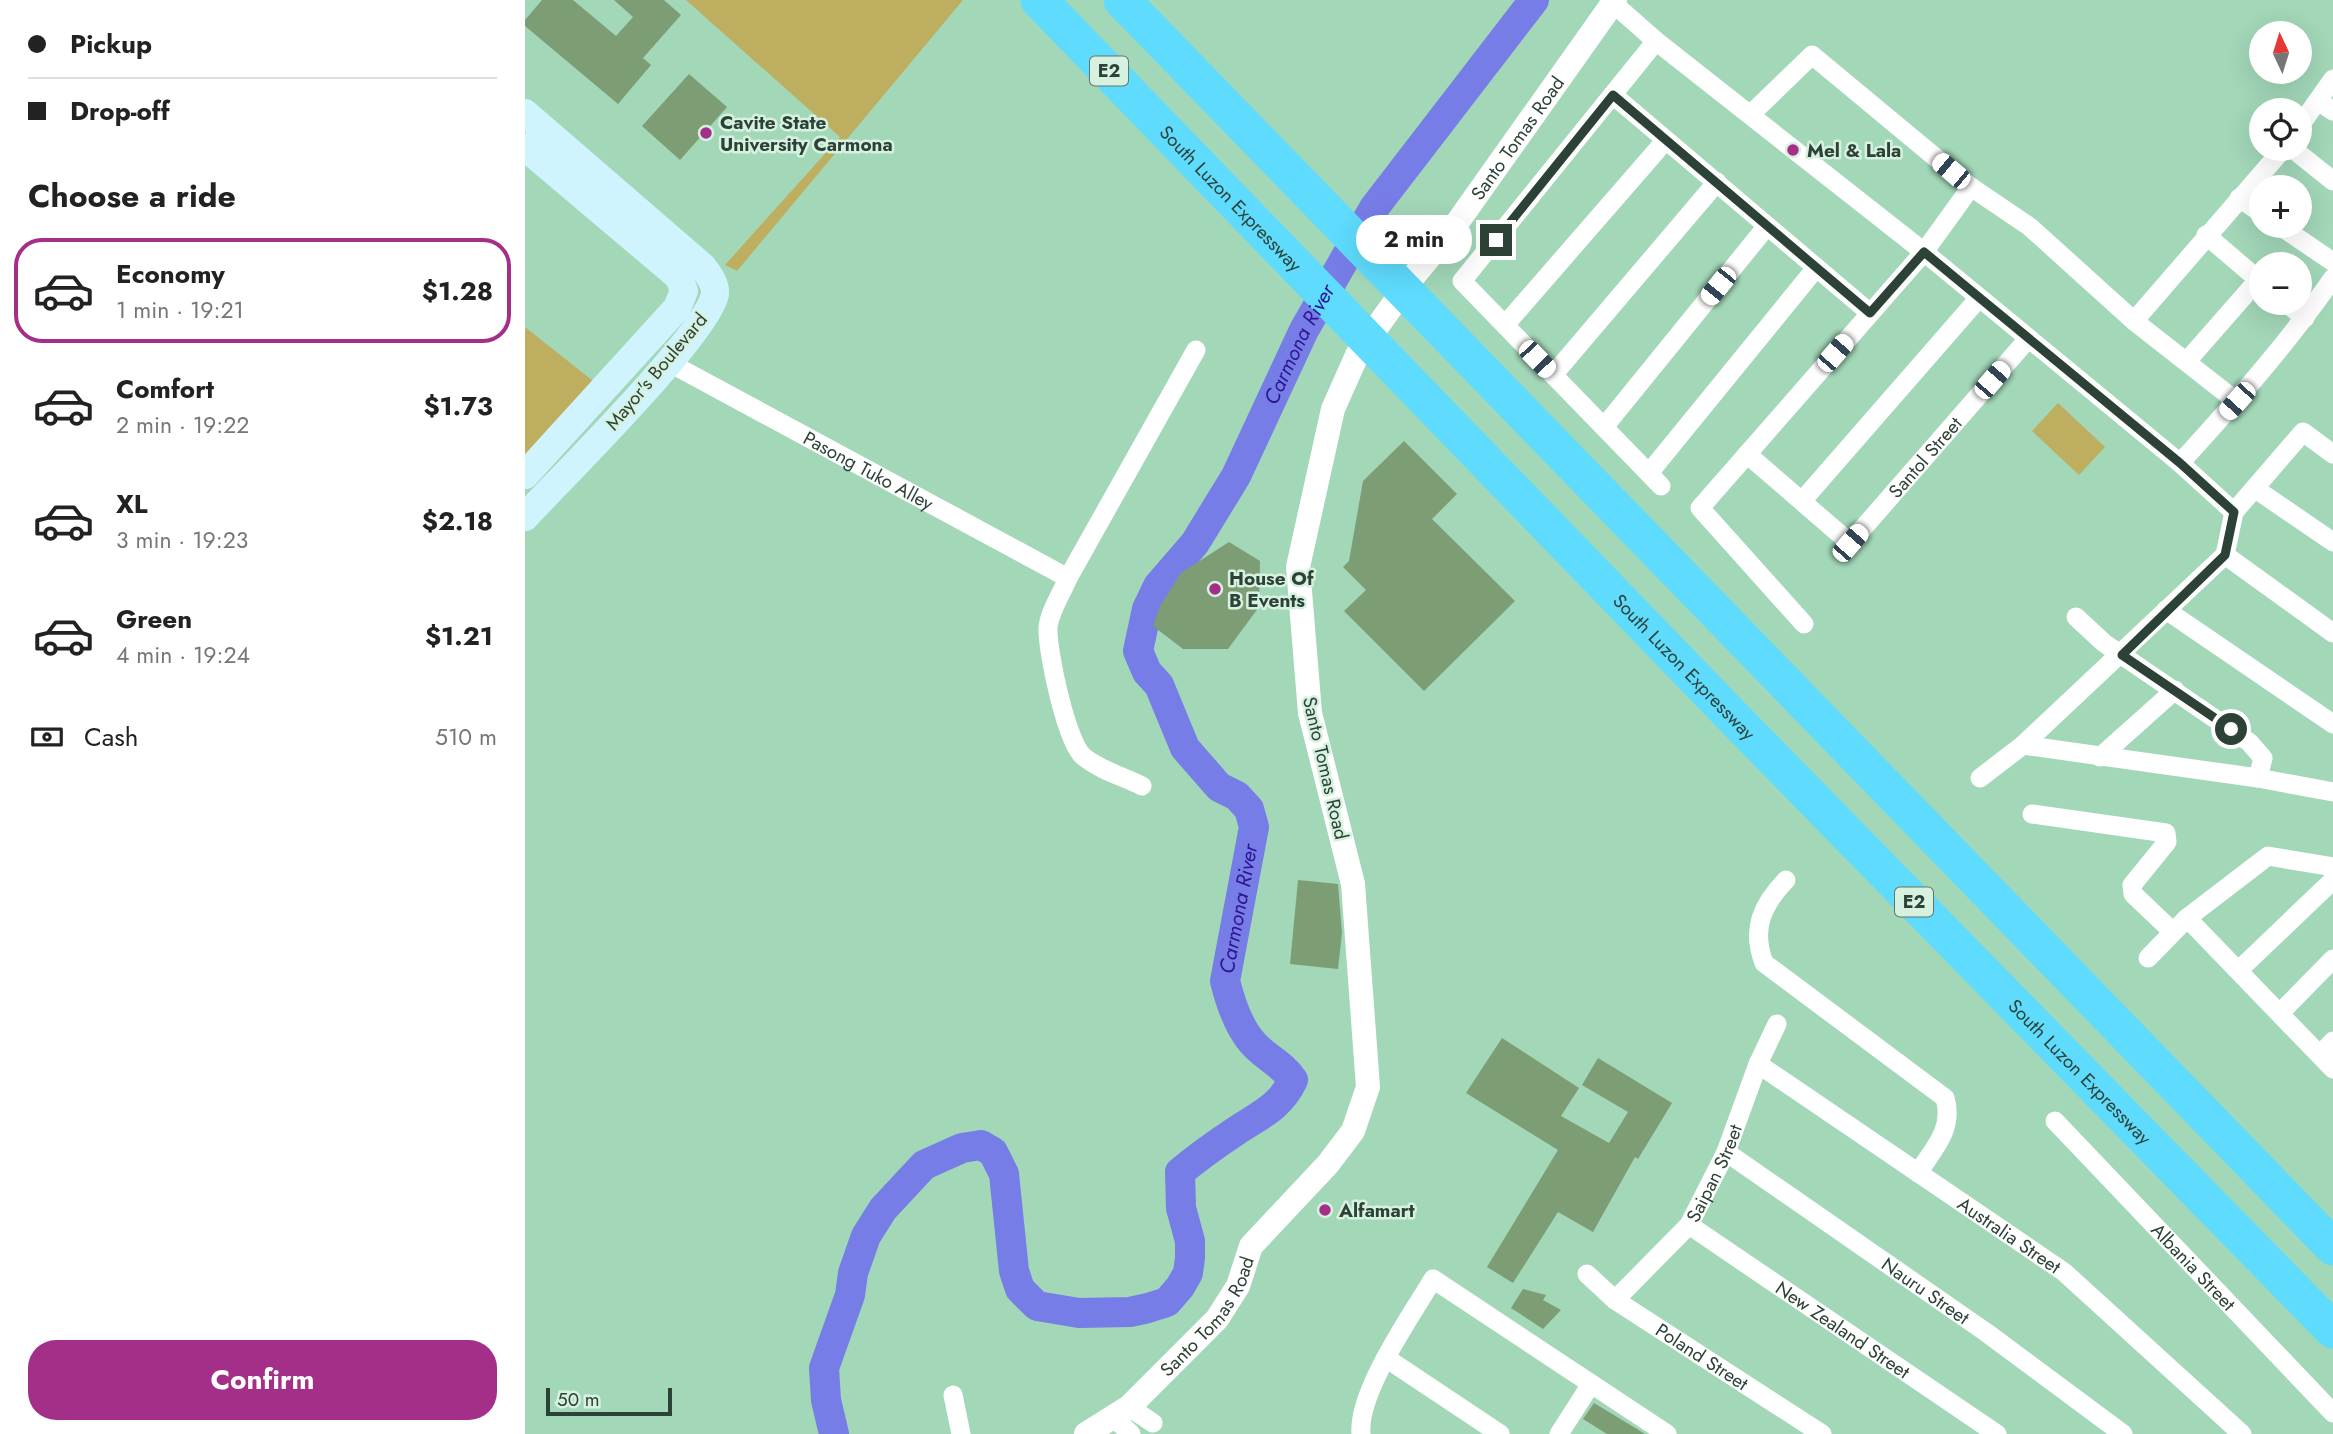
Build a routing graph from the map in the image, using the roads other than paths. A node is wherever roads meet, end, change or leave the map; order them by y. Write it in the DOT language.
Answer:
graph roads {
  1 [pos="1039,0"];
  2 [pos="1122,0"];
  3 [pos="1615,2"];
  4 [pos="1656,41"];
  5 [pos="2333,79"];
  6 [pos="1613,95"];
  7 [pos="2325,106"];
  8 [pos="525,113"];
  9 [pos="1751,114"];
  10 [pos="1665,141"];
  11 [pos="525,146"];
  12 [pos="2272,161"];
  13 [pos="2308,161"];
  14 [pos="2333,181"];
  15 [pos="1717,182"];
  16 [pos="1971,187"];
  17 [pos="2239,198"];
  18 [pos="2249,205"];
  19 [pos="1767,226"];
  20 [pos="2206,235"];
  21 [pos="2298,238"];
  22 [pos="1924,252"];
  23 [pos="2333,262"];
  24 [pos="1816,268"];
  25 [pos="2249,272"];
  26 [pos="2333,278"];
  27 [pos="2249,293"];
  28 [pos="1979,298"];
  29 [pos="1870,313"];
  30 [pos="2301,315"];
  31 [pos="2305,318"];
  32 [pos="2134,321"];
  33 [pos="1505,325"];
  34 [pos="2028,339"];
  35 [pos="1196,350"];
  36 [pos="2187,361"];
  37 [pos="668,362"];
  38 [pos="1553,375"];
  39 [pos="2237,401"];
  40 [pos="1604,427"];
  41 [pos="1747,454"];
  42 [pos="2333,454"];
  43 [pos="2180,463"];
  44 [pos="525,475"];
  45 [pos="2256,490"];
  46 [pos="1802,502"];
  47 [pos="2234,512"];
  48 [pos="525,517"];
  49 [pos="2333,542"];
  50 [pos="2225,555"];
  51 [pos="1068,578"];
  52 [pos="2166,610"];
  53 [pos="2076,617"];
  54 [pos="1804,624"];
  55 [pos="2333,633"];
  56 [pos="2122,655"];
  57 [pos="2175,690"];
  58 [pos="2333,724"];
  59 [pos="2023,746"];
  60 [pos="2100,757"];
  61 [pos="1980,778"];
  62 [pos="2258,778"];
  63 [pos="1142,786"];
  64 [pos="2333,792"];
  65 [pos="2032,814"];
  66 [pos="2333,867"];
  67 [pos="1786,880"];
  68 [pos="2333,880"];
  69 [pos="2187,918"];
  70 [pos="2173,932"];
  71 [pos="2148,958"];
  72 [pos="2333,959"];
  73 [pos="2239,970"];
  74 [pos="2280,1013"];
  75 [pos="1777,1024"];
  76 [pos="2328,1055"];
  77 [pos="1758,1064"];
  78 [pos="2055,1121"];
  79 [pos="1725,1152"];
  80 [pos="1918,1173"];
  81 [pos="1689,1225"];
  82 [pos="2333,1247"];
  83 [pos="1587,1274"];
  84 [pos="1615,1300"];
  85 [pos="2333,1330"];
  86 [pos="1386,1358"];
  87 [pos="1591,1384"];
  88 [pos="953,1395"];
  89 [pos="2333,1413"];
  90 [pos="1124,1419"];
  91 [pos="1158,1427"];
  92 [pos="2231,1430"];
  93 [pos="961,1434"];
  94 [pos="1087,1434"];
  95 [pos="1361,1434"];
  96 [pos="1500,1434"];
  97 [pos="1559,1434"];
  98 [pos="1667,1434"];
  99 [pos="1822,1434"];
  100 [pos="1997,1434"];
  101 [pos="2123,1434"];
  1 -- 85 [label="highway, South Luzon Expressway / E2"];
  2 -- 82 [label="highway"];
  3 -- 4 [label="street"];
  3 -- 90 [label="street, Santo Tomas Road"];
  4 -- 6 [label="street"];
  4 -- 9 [label="street"];
  5 -- 7 [label="street"];
  6 -- 10 [label="street"];
  6 -- 33 [label="street"];
  8 -- 37 [label="main road, Mayor's Boulevard"];
  9 -- 16 [label="street"];
  9 -- 22 [label="street"];
  10 -- 15 [label="street"];
  10 -- 33 [label="street"];
  11 -- 44 [label="main road, Mayor's Boulevard"];
  12 -- 17 [label="street"];
  13 -- 14 [label="street"];
  15 -- 19 [label="street"];
  15 -- 38 [label="street"];
  16 -- 22 [label="street"];
  16 -- 32 [label="street"];
  17 -- 18 [label="street"];
  17 -- 20 [label="street"];
  19 -- 24 [label="street"];
  19 -- 40 [label="street"];
  20 -- 25 [label="street"];
  20 -- 32 [label="street"];
  21 -- 23 [label="street"];
  22 -- 28 [label="street"];
  22 -- 29 [label="street"];
  24 -- 29 [label="street"];
  24 -- 40 [label="street"];
  26 -- 31 [label="street"];
  27 -- 36 [label="street"];
  28 -- 34 [label="street"];
  28 -- 46 [label="street"];
  29 -- 41 [label="street"];
  30 -- 31 [label="street"];
  31 -- 39 [label="street"];
  32 -- 36 [label="street"];
  33 -- 38 [label="street"];
  34 -- 43 [label="street"];
  34 -- 46 [label="street, Santol Street"];
  35 -- 51 [label="street"];
  36 -- 39 [label="street"];
  37 -- 48 [label="main road, Mayor's Boulevard"];
  37 -- 51 [label="street, Pasong Tuko Alley"];
  38 -- 40 [label="street"];
  39 -- 43 [label="street"];
  41 -- 46 [label="street"];
  41 -- 54 [label="street"];
  42 -- 45 [label="street"];
  43 -- 47 [label="street"];
  45 -- 47 [label="street"];
  45 -- 49 [label="street"];
  47 -- 50 [label="street"];
  50 -- 52 [label="street"];
  50 -- 55 [label="street"];
  51 -- 63 [label="street"];
  52 -- 56 [label="street"];
  52 -- 58 [label="street"];
  53 -- 56 [label="street"];
  56 -- 57 [label="street"];
  56 -- 59 [label="street"];
  57 -- 60 [label="street"];
  57 -- 62 [label="street"];
  59 -- 60 [label="street"];
  59 -- 61 [label="street"];
  60 -- 62 [label="street"];
  62 -- 64 [label="street"];
  65 -- 70 [label="street"];
  66 -- 69 [label="street"];
  67 -- 80 [label="street"];
  68 -- 73 [label="street"];
  69 -- 70 [label="street"];
  69 -- 73 [label="street"];
  70 -- 71 [label="street"];
  72 -- 74 [label="street"];
  73 -- 74 [label="street"];
  74 -- 76 [label="street"];
  75 -- 77 [label="street, Saipan Street"];
  77 -- 79 [label="street, Saipan Street"];
  77 -- 80 [label="street, Australia Street"];
  78 -- 89 [label="street, Albania Street"];
  79 -- 81 [label="street, Saipan Street"];
  79 -- 101 [label="street, Nauru Street"];
  80 -- 92 [label="street, Australia Street"];
  81 -- 84 [label="street, Saipan Street"];
  81 -- 100 [label="street, New Zealand Street"];
  83 -- 84 [label="street, Poland Street"];
  84 -- 99 [label="street, Poland Street"];
  86 -- 87 [label="street"];
  86 -- 95 [label="street"];
  86 -- 96 [label="street"];
  87 -- 97 [label="street"];
  87 -- 98 [label="street"];
  88 -- 93 [label="street"];
  90 -- 91 [label="street"];
  90 -- 94 [label="street, Santo Tomas Road"];
}
